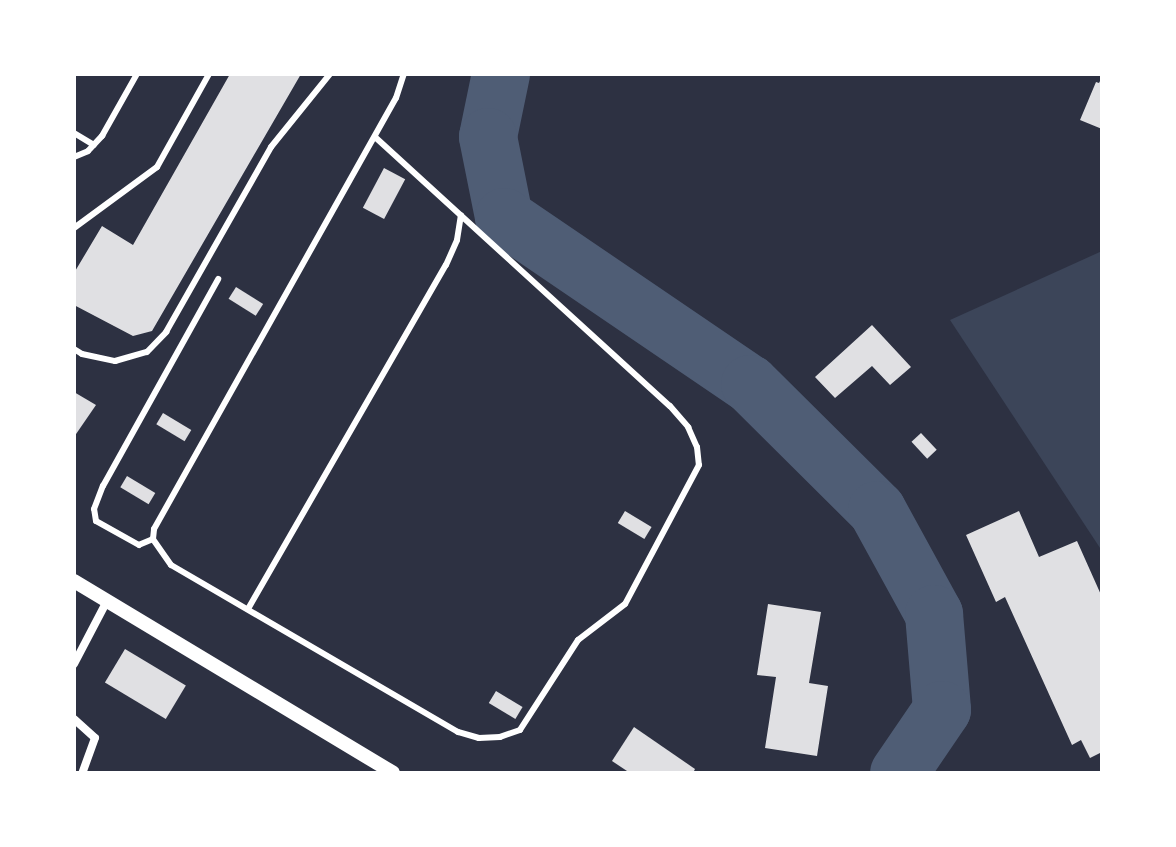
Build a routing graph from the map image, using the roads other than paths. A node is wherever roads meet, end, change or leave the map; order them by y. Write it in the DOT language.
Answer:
graph roads {
  1 [pos="137,74"];
  2 [pos="209,74"];
  3 [pos="330,74"];
  4 [pos="404,74"];
  5 [pos="74,133"];
  6 [pos="375,137"];
  7 [pos="94,145"];
  8 [pos="74,157"];
  9 [pos="461,215"];
  10 [pos="74,228"];
  11 [pos="218,279"];
  12 [pos="74,349"];
  13 [pos="153,539"];
  14 [pos="74,581"];
  15 [pos="107,601"];
  16 [pos="248,609"];
  17 [pos="74,664"];
  18 [pos="74,719"];
  19 [pos="82,773"];
  20 [pos="393,773"];
  1 -- 7 [label="lane"];
  2 -- 10 [label="lane"];
  3 -- 12 [label="lane"];
  4 -- 6 [label="lane"];
  5 -- 7 [label="lane"];
  6 -- 9 [label="lane"];
  6 -- 13 [label="lane"];
  7 -- 8 [label="lane"];
  9 -- 16 [label="lane"];
  9 -- 16 [label="lane"];
  11 -- 13 [label="lane"];
  13 -- 16 [label="lane"];
  14 -- 15 [label="street"];
  15 -- 17 [label="street"];
  15 -- 20 [label="street"];
  18 -- 19 [label="street"];
}
